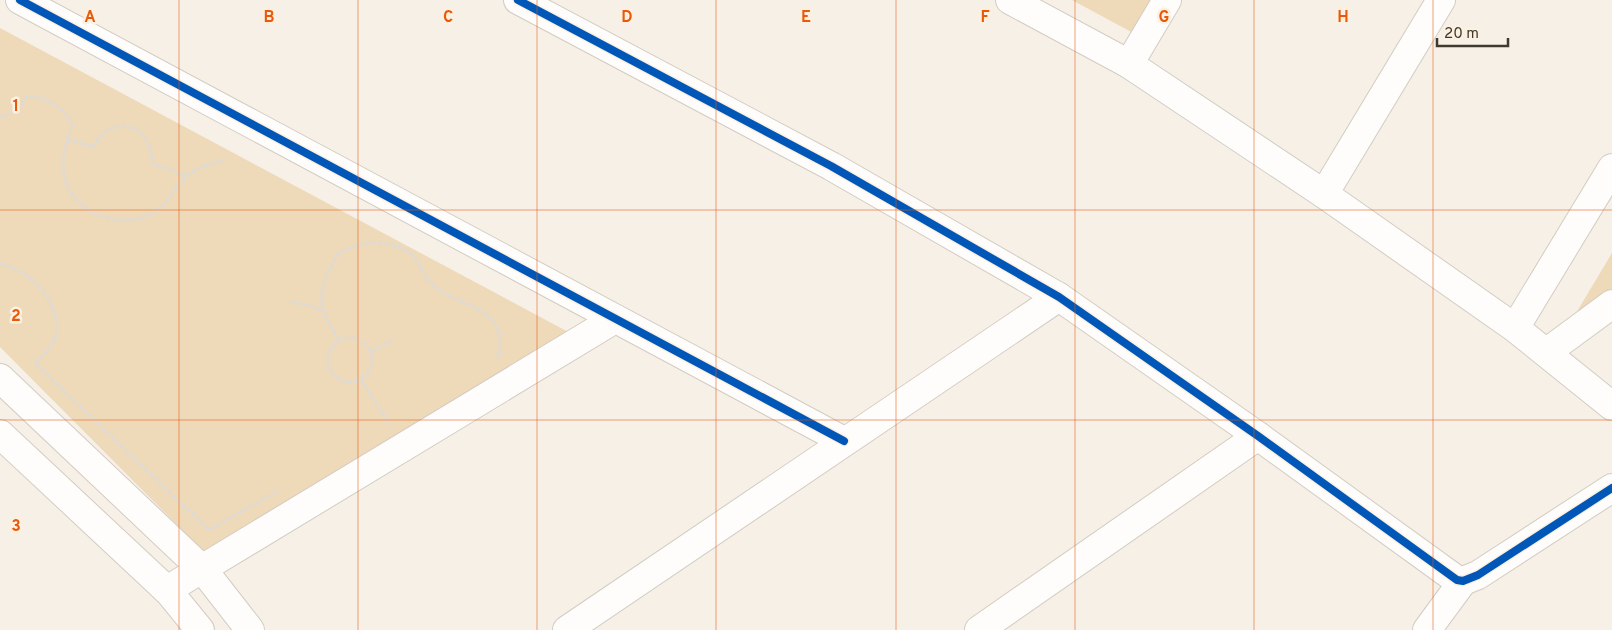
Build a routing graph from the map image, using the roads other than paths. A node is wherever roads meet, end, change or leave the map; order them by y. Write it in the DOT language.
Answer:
graph roads {
  1 [pos="20,0"];
  2 [pos="518,0"];
  3 [pos="1010,0"];
  4 [pos="1167,0"];
  5 [pos="1441,0"];
  6 [pos="1129,64"];
  7 [pos="1612,168"];
  8 [pos="1324,194"];
  9 [pos="1059,297"];
  10 [pos="1612,304"];
  11 [pos="615,319"];
  12 [pos="1515,328"];
  13 [pos="1547,352"];
  14 [pos="0,378"];
  15 [pos="1612,406"];
  16 [pos="0,434"];
  17 [pos="1258,436"];
  18 [pos="844,441"];
  19 [pos="1612,488"];
  20 [pos="202,570"];
  21 [pos="1463,581"];
  22 [pos="167,590"];
  23 [pos="200,630"];
  24 [pos="250,630"];
  25 [pos="566,630"];
  26 [pos="978,630"];
  27 [pos="1427,630"];
  1 -- 11 [label="street"];
  2 -- 9 [label="street"];
  3 -- 6 [label="street"];
  4 -- 6 [label="street"];
  5 -- 8 [label="street"];
  6 -- 8 [label="street"];
  7 -- 12 [label="street"];
  8 -- 12 [label="street"];
  9 -- 17 [label="street"];
  9 -- 18 [label="street"];
  10 -- 13 [label="street"];
  11 -- 18 [label="street"];
  11 -- 20 [label="street"];
  12 -- 13 [label="street"];
  13 -- 15 [label="street"];
  14 -- 20 [label="street"];
  16 -- 22 [label="street"];
  17 -- 21 [label="street"];
  17 -- 26 [label="street"];
  18 -- 25 [label="street"];
  19 -- 21 [label="street"];
  20 -- 22 [label="street"];
  20 -- 24 [label="street"];
  21 -- 27 [label="street"];
  22 -- 23 [label="street"];
}
